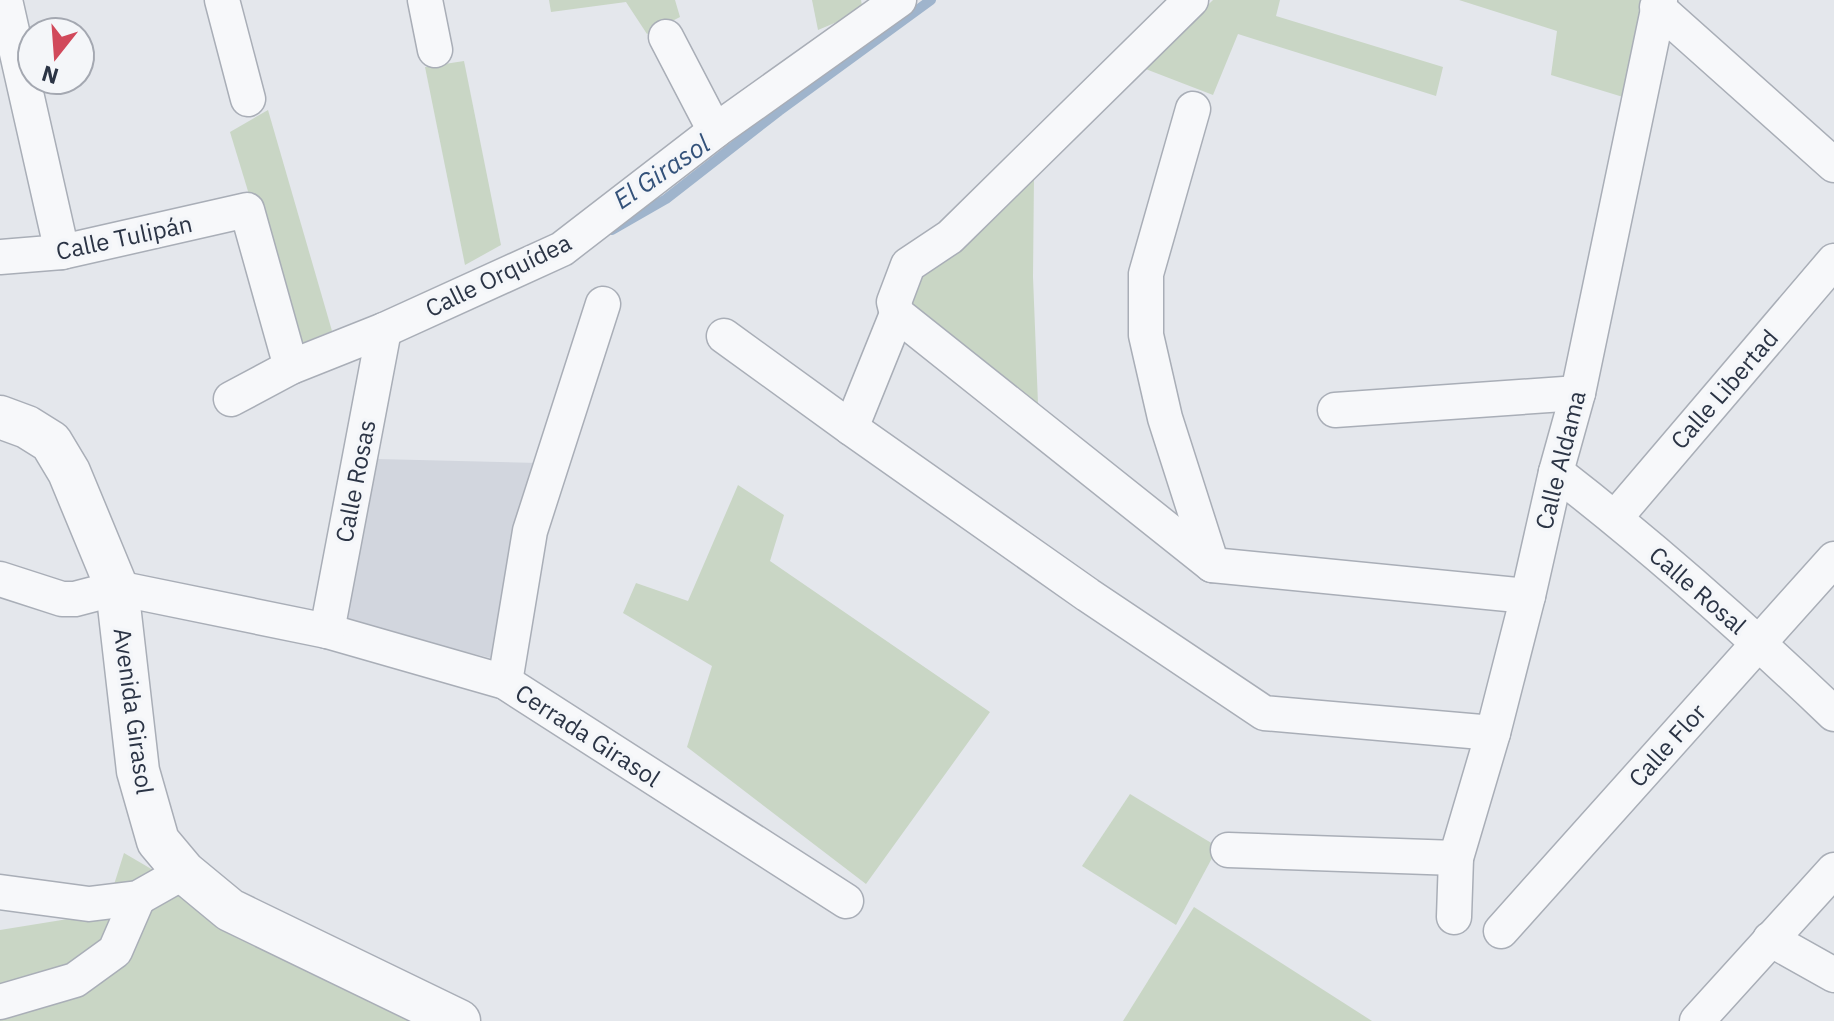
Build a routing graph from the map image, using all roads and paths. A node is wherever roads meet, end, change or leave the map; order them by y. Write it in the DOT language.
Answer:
graph roads {
  1 [pos="5,0"];
  2 [pos="222,0"];
  3 [pos="425,0"];
  4 [pos="899,0"];
  5 [pos="1191,0"];
  6 [pos="1659,3"];
  7 [pos="666,37"];
  8 [pos="435,50"];
  9 [pos="248,99"];
  10 [pos="1193,109"];
  11 [pos="715,131"];
  12 [pos="1834,165"];
  13 [pos="62,252"];
  14 [pos="0,257"];
  15 [pos="1834,261"];
  16 [pos="603,304"];
  17 [pos="897,314"];
  18 [pos="384,332"];
  19 [pos="724,336"];
  20 [pos="291,367"];
  21 [pos="1578,393"];
  22 [pos="231,399"];
  23 [pos="1335,410"];
  24 [pos="0,417"];
  25 [pos="851,428"];
  26 [pos="1556,472"];
  27 [pos="1615,518"];
  28 [pos="1834,559"];
  29 [pos="1212,565"];
  30 [pos="1,579"];
  31 [pos="117,588"];
  32 [pos="1528,596"];
  33 [pos="327,631"];
  34 [pos="1758,642"];
  35 [pos="505,682"];
  36 [pos="1834,714"];
  37 [pos="1493,733"];
  38 [pos="1228,850"];
  39 [pos="1456,858"];
  40 [pos="1834,870"];
  41 [pos="184,872"];
  42 [pos="0,892"];
  43 [pos="138,898"];
  44 [pos="846,901"];
  45 [pos="1454,917"];
  46 [pos="1501,931"];
  47 [pos="1770,939"];
  48 [pos="1834,975"];
  49 [pos="0,1002"];
  50 [pos="459,1021"];
  51 [pos="1697,1021"];
  1 -- 13 [label="street"];
  2 -- 9 [label="street"];
  3 -- 8 [label="street"];
  4 -- 11 [label="street, Calle Orquídea"];
  5 -- 17 [label="street"];
  6 -- 12 [label="street"];
  6 -- 21 [label="street, Calle Aldama"];
  7 -- 11 [label="street"];
  10 -- 29 [label="street"];
  11 -- 18 [label="street, Calle Orquídea"];
  13 -- 14 [label="street, Calle Tulipán"];
  13 -- 20 [label="street, Calle Tulipán"];
  15 -- 27 [label="street, Calle Libertad"];
  16 -- 35 [label="street"];
  17 -- 25 [label="street"];
  17 -- 29 [label="street"];
  18 -- 20 [label="street, Calle Orquídea"];
  18 -- 33 [label="street, Calle Rosas"];
  19 -- 25 [label="street"];
  20 -- 22 [label="street, Calle Orquídea"];
  21 -- 23 [label="street"];
  21 -- 26 [label="street, Calle Aldama"];
  24 -- 31 [label="street, Avenida Girasol"];
  25 -- 37 [label="street"];
  26 -- 27 [label="street, Calle Rosal"];
  26 -- 32 [label="street, Calle Aldama"];
  27 -- 34 [label="street, Calle Rosal"];
  28 -- 34 [label="street, Calle Flor"];
  29 -- 32 [label="street"];
  30 -- 31 [label="street"];
  31 -- 33 [label="street, Cerrada Girasol"];
  31 -- 41 [label="street, Avenida Girasol"];
  32 -- 37 [label="street, Calle Aldama"];
  33 -- 35 [label="street, Cerrada Girasol"];
  34 -- 36 [label="street, Calle Rosal"];
  34 -- 46 [label="street, Calle Flor"];
  35 -- 44 [label="street, Cerrada Girasol"];
  37 -- 39 [label="street, Calle Aldama"];
  38 -- 39 [label="street"];
  39 -- 45 [label="street, Calle Aldama"];
  40 -- 47 [label="street"];
  41 -- 43 [label="street"];
  41 -- 50 [label="street, Avenida Girasol"];
  42 -- 43 [label="street"];
  43 -- 49 [label="street"];
  47 -- 48 [label="street"];
  47 -- 51 [label="street"];
}
